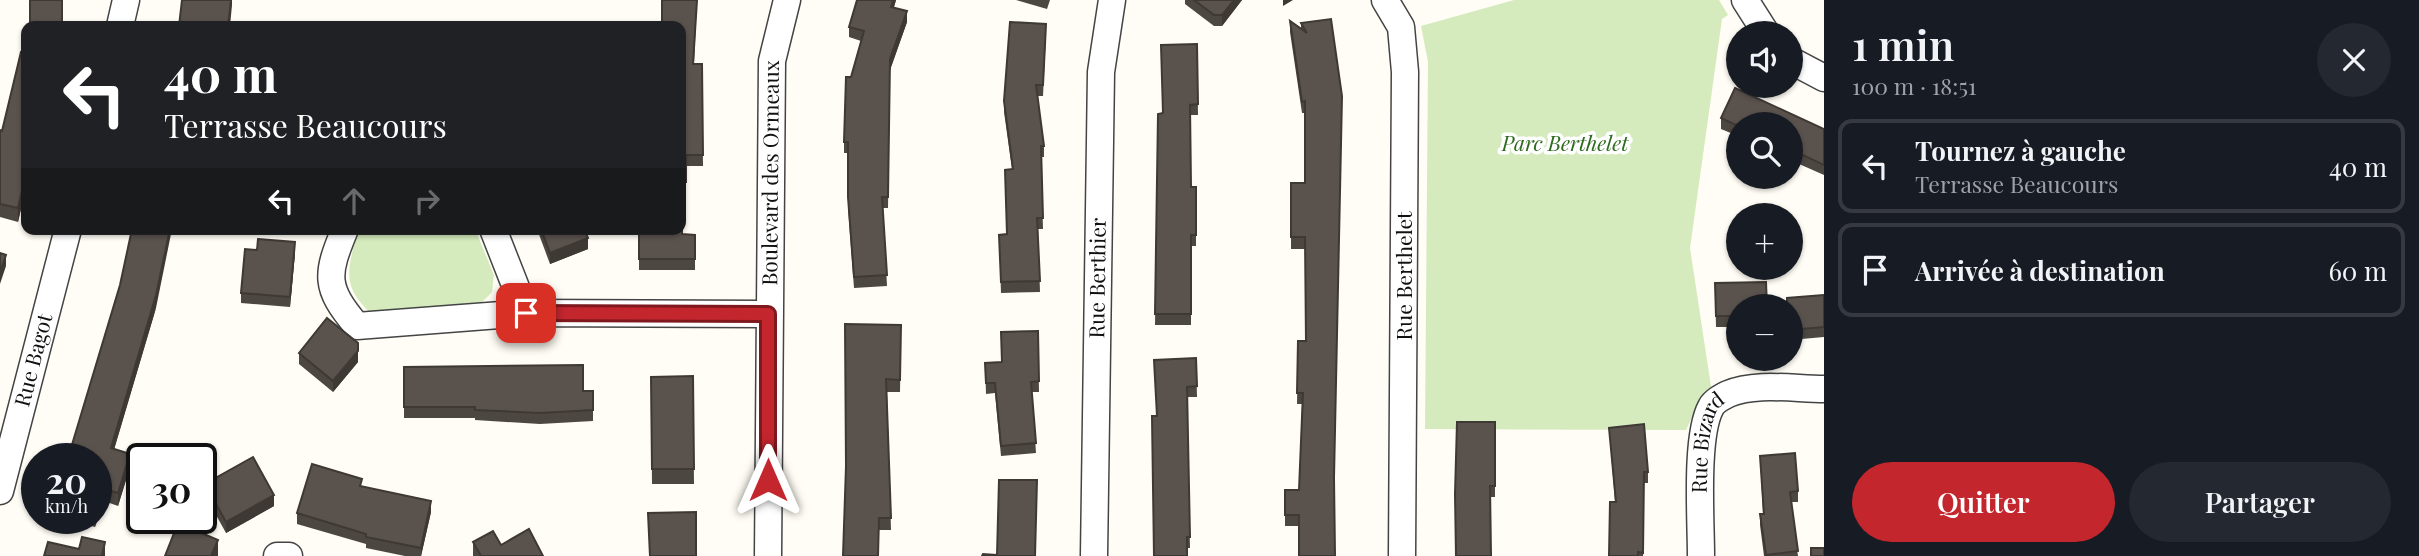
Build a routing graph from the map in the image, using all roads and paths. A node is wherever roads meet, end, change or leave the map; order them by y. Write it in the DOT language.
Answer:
graph roads {
  1 [pos="127,0"];
  2 [pos="788,0"];
  3 [pos="1112,0"];
  4 [pos="1385,0"];
  5 [pos="1745,0"];
  6 [pos="121,21"];
  7 [pos="1758,21"];
  8 [pos="1803,67"];
  9 [pos="1824,78"];
  10 [pos="66,235"];
  11 [pos="342,235"];
  12 [pos="496,235"];
  13 [pos="526,313"];
  14 [pos="768,314"];
  15 [pos="1824,389"];
  16 [pos="0,491"];
  17 [pos="276,556"];
  18 [pos="289,556"];
  19 [pos="768,556"];
  20 [pos="1094,556"];
  21 [pos="1402,556"];
  22 [pos="1701,556"];
  1 -- 6 [label="street"];
  2 -- 14 [label="street, Boulevard des Ormeaux"];
  3 -- 20 [label="street, Rue Berthier"];
  4 -- 21 [label="street, Rue Berthelet"];
  5 -- 7 [label="street"];
  8 -- 9 [label="street"];
  10 -- 16 [label="street, Rue Bagot"];
  11 -- 13 [label="street"];
  12 -- 13 [label="street"];
  13 -- 14 [label="street"];
  14 -- 19 [label="street, Boulevard des Ormeaux"];
  15 -- 22 [label="street, Rue Bizard"];
  17 -- 18 [label="street"];
}
